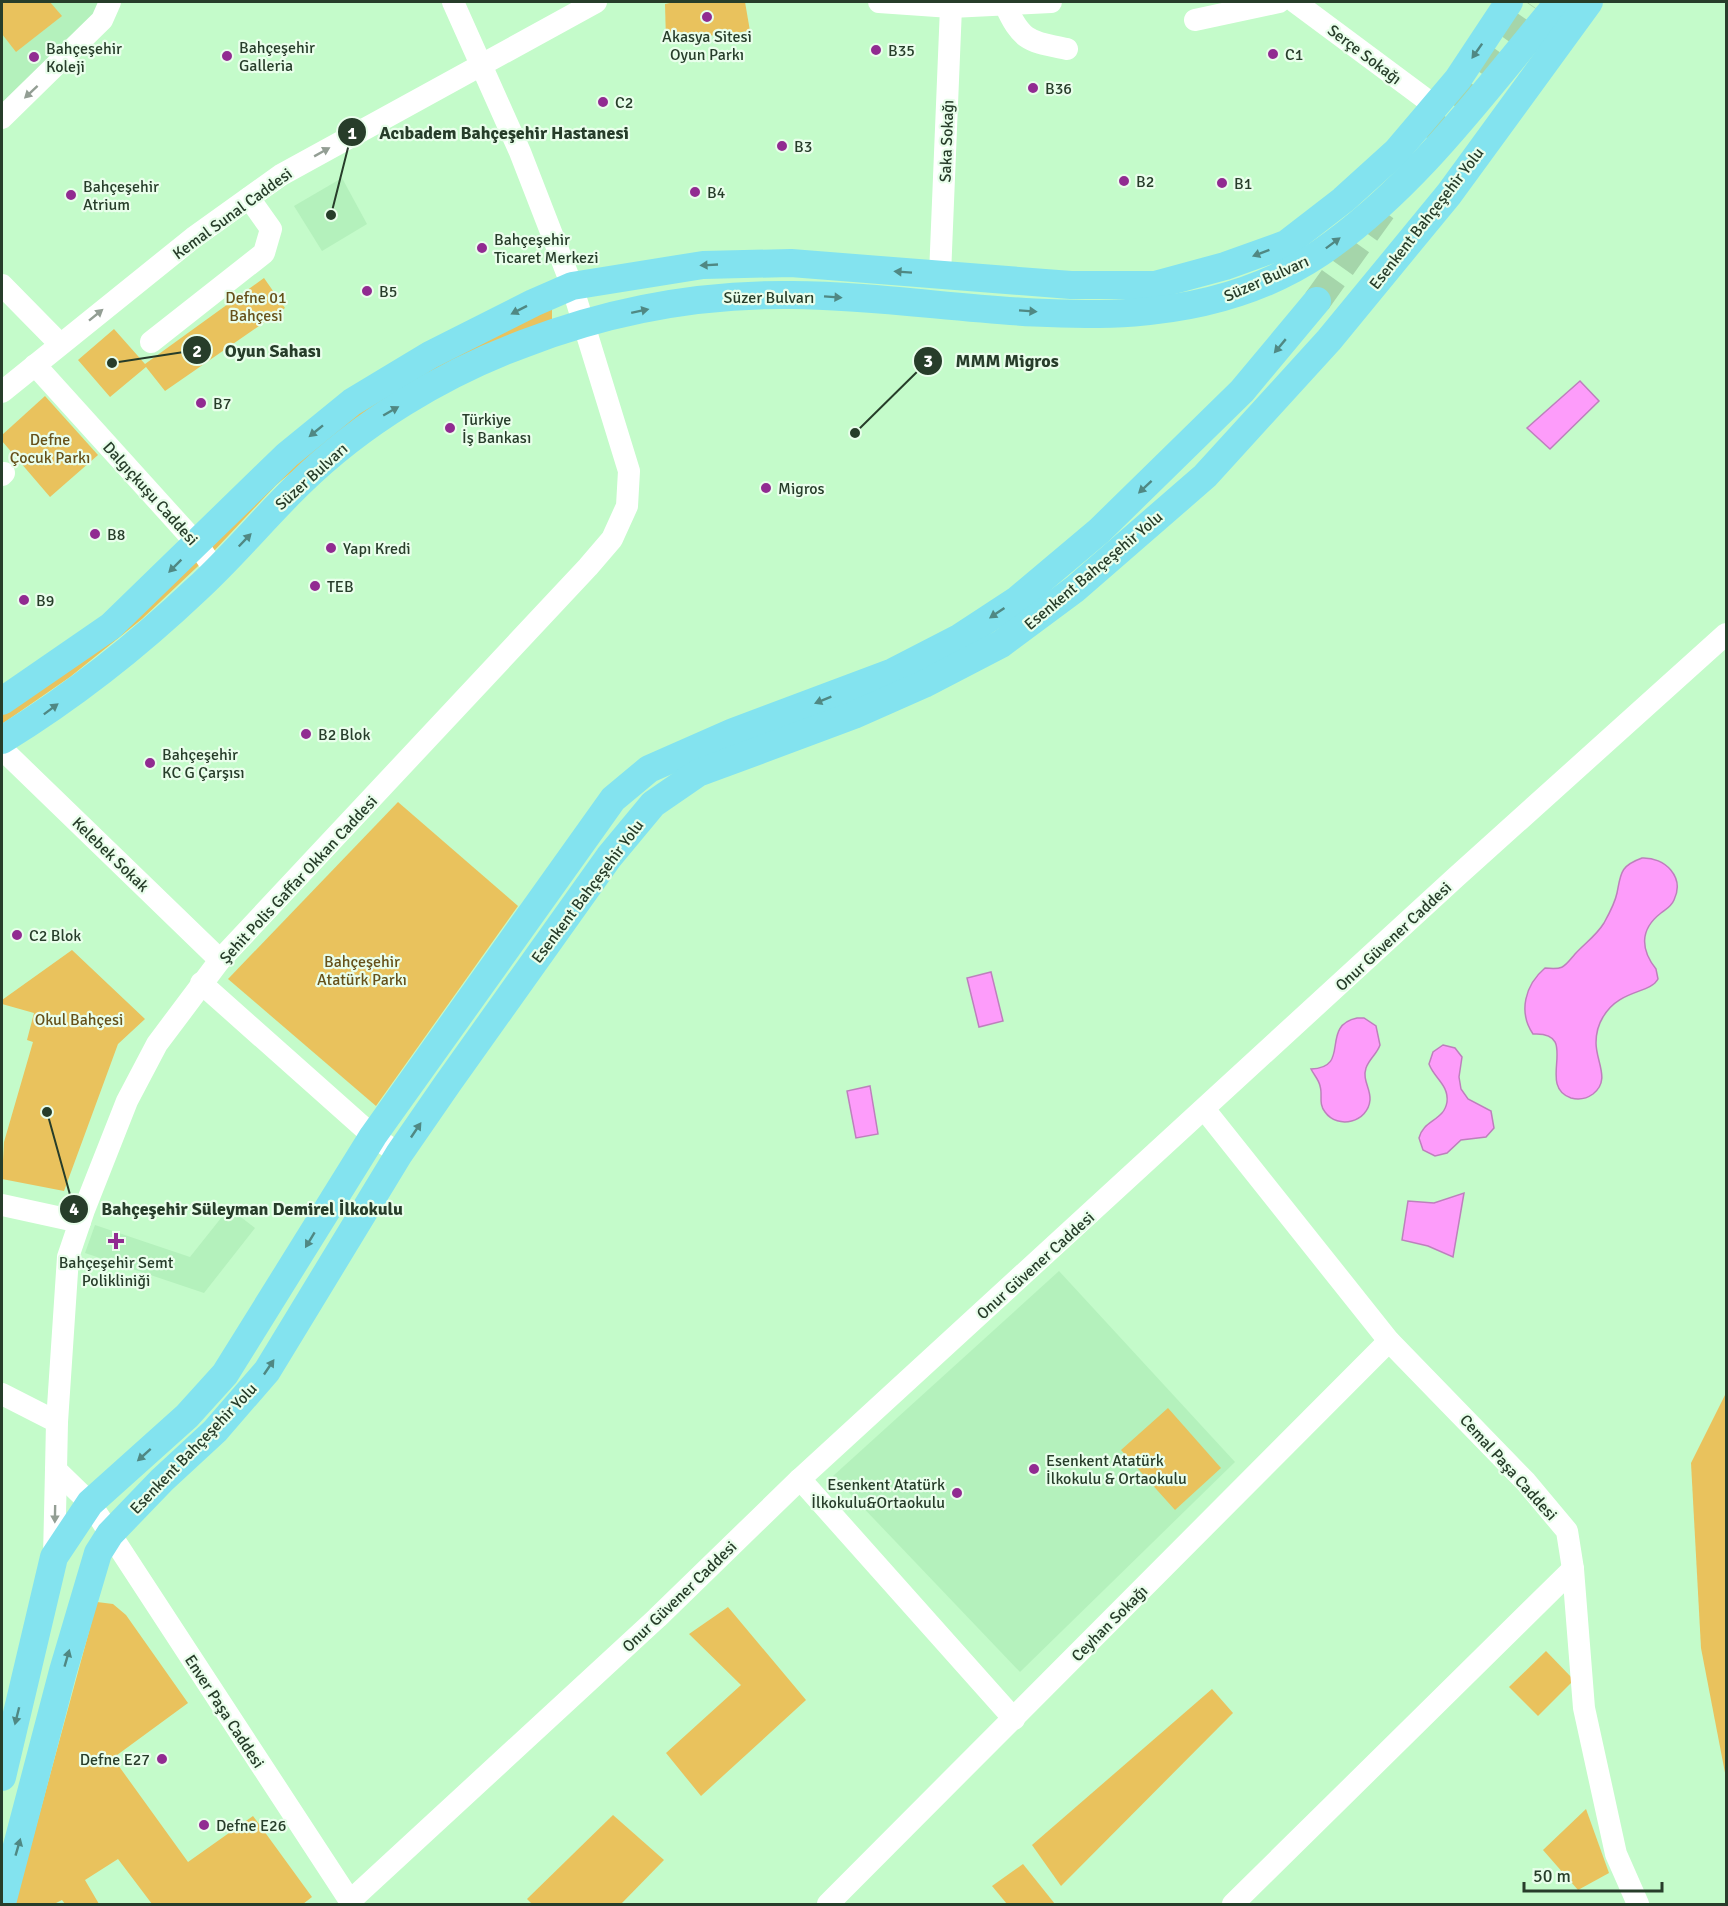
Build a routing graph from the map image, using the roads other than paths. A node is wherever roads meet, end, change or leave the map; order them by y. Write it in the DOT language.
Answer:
graph roads {
  1 [pos="110,2"];
  2 [pos="453,2"];
  3 [pos="596,2"];
  4 [pos="879,2"];
  5 [pos="1051,2"];
  6 [pos="1279,2"];
  7 [pos="1295,2"];
  8 [pos="1509,2"];
  9 [pos="1559,2"];
  10 [pos="1589,2"];
  11 [pos="1005,5"];
  12 [pos="951,7"];
  13 [pos="1195,20"];
  14 [pos="1067,49"];
  15 [pos="483,63"];
  16 [pos="1435,106"];
  17 [pos="2,118"];
  18 [pos="249,198"];
  19 [pos="940,275"];
  20 [pos="2,285"];
  21 [pos="572,286"];
  22 [pos="1317,301"];
  23 [pos="583,325"];
  24 [pos="151,342"];
  25 [pos="60,344"];
  26 [pos="35,364"];
  27 [pos="2,392"];
  28 [pos="197,544"];
  29 [pos="215,570"];
  30 [pos="1726,634"];
  31 [pos="2,700"];
  32 [pos="2,740"];
  33 [pos="2,749"];
  34 [pos="220,960"];
  35 [pos="201,983"];
  36 [pos="1205,1110"];
  37 [pos="373,1136"];
  38 [pos="399,1154"];
  39 [pos="2,1205"];
  40 [pos="80,1222"];
  41 [pos="1389,1341"];
  42 [pos="2,1394"];
  43 [pos="57,1422"];
  44 [pos="56,1470"];
  45 [pos="800,1479"];
  46 [pos="100,1518"];
  47 [pos="54,1557"];
  48 [pos="1573,1569"];
  49 [pos="1014,1719"];
  50 [pos="2,1777"];
  51 [pos="2,1903"];
  52 [pos="351,1903"];
  53 [pos="828,1905"];
  54 [pos="1233,1905"];
  55 [pos="1638,1905"];
  1 -- 17 [label="street, one-way"];
  2 -- 15 [label="street, Şehit Polis Gaffar Okkan Caddesi"];
  3 -- 15 [label="street, Kemal Sunal Caddesi"];
  4 -- 12 [label="street"];
  5 -- 11 [label="street"];
  6 -- 13 [label="street"];
  7 -- 16 [label="street, Serçe Sokağı"];
  8 -- 16 [label="main road, Süzer Bulvarı, one-way"];
  23 -- 9 [label="main road, Süzer Bulvarı, one-way"];
  38 -- 10 [label="main road, Esenkent Bahçeşehir Yolu, one-way"];
  11 -- 12 [label="street"];
  11 -- 14 [label="street"];
  12 -- 19 [label="street, Saka Sokağı"];
  18 -- 15 [label="street, Kemal Sunal Caddesi, one-way"];
  15 -- 21 [label="street, Şehit Polis Gaffar Okkan Caddesi"];
  16 -- 19 [label="main road, Süzer Bulvarı, one-way"];
  18 -- 24 [label="street"];
  25 -- 18 [label="street, Kemal Sunal Caddesi, one-way"];
  19 -- 21 [label="main road, Süzer Bulvarı, one-way"];
  20 -- 25 [label="street"];
  21 -- 23 [label="street, Şehit Polis Gaffar Okkan Caddesi"];
  21 -- 28 [label="main road, Süzer Bulvarı, one-way"];
  22 -- 37 [label="main road, Esenkent Bahçeşehir Yolu, one-way"];
  29 -- 23 [label="main road, Süzer Bulvarı, one-way"];
  23 -- 34 [label="street, Şehit Polis Gaffar Okkan Caddesi"];
  25 -- 26 [label="street, Kemal Sunal Caddesi"];
  26 -- 27 [label="street, Kemal Sunal Caddesi"];
  26 -- 28 [label="street, Dalgıçkuşu Caddesi"];
  28 -- 29 [label="street, Dalgıçkuşu Caddesi"];
  28 -- 31 [label="main road, Süzer Bulvarı, one-way"];
  32 -- 29 [label="main road, Süzer Bulvarı, one-way"];
  30 -- 36 [label="street, Onur Güvener Caddesi"];
  33 -- 34 [label="street, Kelebek Sokak"];
  34 -- 35 [label="street, Şehit Polis Gaffar Okkan Caddesi"];
  35 -- 37 [label="street"];
  35 -- 40 [label="street, Şehit Polis Gaffar Okkan Caddesi"];
  36 -- 41 [label="street, Cemal Paşa Caddesi"];
  36 -- 45 [label="street, Onur Güvener Caddesi"];
  37 -- 38 [label="street"];
  37 -- 46 [label="main road, Esenkent Bahçeşehir Yolu, one-way"];
  46 -- 38 [label="main road, Esenkent Bahçeşehir Yolu, one-way"];
  39 -- 40 [label="street"];
  40 -- 43 [label="street, Şehit Polis Gaffar Okkan Caddesi"];
  41 -- 48 [label="street, Cemal Paşa Caddesi"];
  41 -- 49 [label="street, Ceyhan Sokağı"];
  42 -- 43 [label="street"];
  43 -- 44 [label="street, Şehit Polis Gaffar Okkan Caddesi"];
  44 -- 46 [label="street"];
  44 -- 47 [label="street, Şehit Polis Gaffar Okkan Caddesi, one-way"];
  45 -- 49 [label="street"];
  45 -- 52 [label="street, Onur Güvener Caddesi"];
  46 -- 47 [label="main road, Esenkent Bahçeşehir Yolu"];
  51 -- 46 [label="main road, Esenkent Bahçeşehir Yolu, one-way"];
  46 -- 52 [label="street, Enver Paşa Caddesi"];
  47 -- 50 [label="main road, Esenkent Bahçeşehir Yolu, one-way"];
  48 -- 54 [label="street"];
  48 -- 55 [label="street, Cemal Paşa Caddesi"];
  49 -- 53 [label="street, Ceyhan Sokağı"];
}
